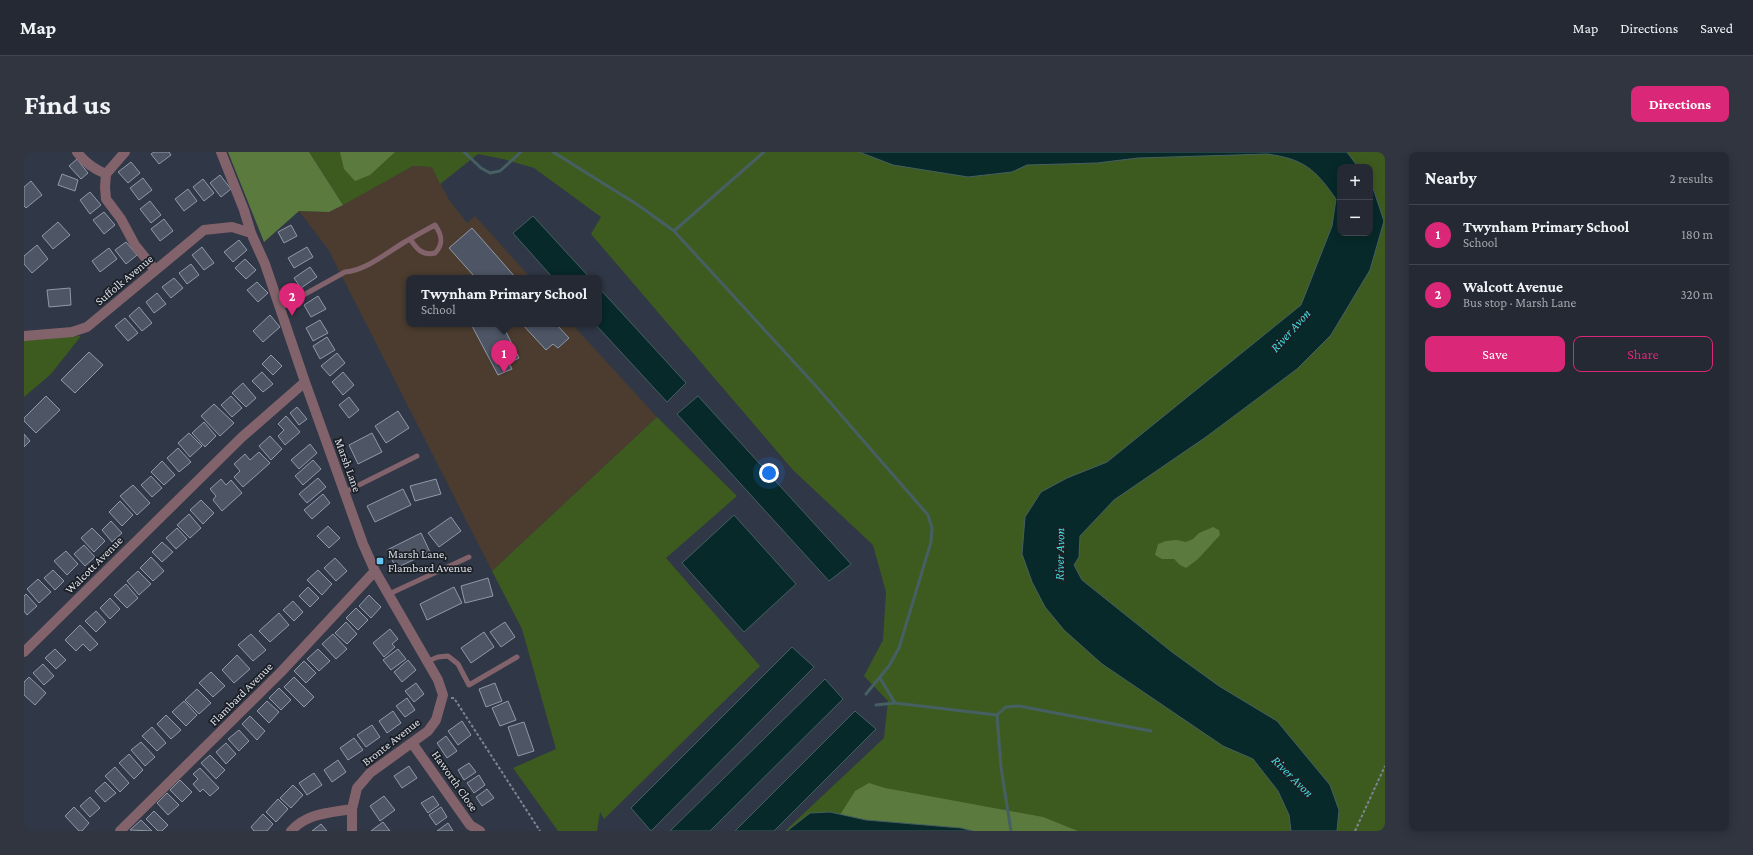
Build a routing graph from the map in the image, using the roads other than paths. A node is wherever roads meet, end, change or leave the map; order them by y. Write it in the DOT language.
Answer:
graph roads {
  1 [pos="77,152"];
  2 [pos="125,152"];
  3 [pos="220,152"];
  4 [pos="106,174"];
  5 [pos="250,233"];
  6 [pos="410,239"];
  7 [pos="155,270"];
  8 [pos="280,308"];
  9 [pos="24,336"];
  10 [pos="304,382"];
  11 [pos="417,456"];
  12 [pos="344,493"];
  13 [pos="469,557"];
  14 [pos="375,571"];
  15 [pos="389,594"];
  16 [pos="24,652"];
  17 [pos="517,657"];
  18 [pos="428,661"];
  19 [pos="442,695"];
  20 [pos="412,743"];
  21 [pos="352,810"];
  22 [pos="120,831"];
  23 [pos="291,831"];
  24 [pos="352,831"];
  25 [pos="480,831"];
  1 -- 4 [label="street"];
  2 -- 4 [label="street"];
  3 -- 5 [label="street, Marsh Lane"];
  4 -- 7 [label="street"];
  5 -- 7 [label="street, Suffolk Avenue"];
  5 -- 8 [label="street, Marsh Lane"];
  6 -- 6 [label="lane"];
  6 -- 8 [label="lane"];
  7 -- 9 [label="street, Suffolk Avenue"];
  8 -- 10 [label="street, Marsh Lane"];
  10 -- 12 [label="street, Marsh Lane"];
  10 -- 16 [label="street, Walcott Avenue"];
  11 -- 12 [label="lane"];
  12 -- 14 [label="street, Marsh Lane"];
  13 -- 15 [label="lane"];
  14 -- 15 [label="street, Marsh Lane"];
  14 -- 22 [label="street, Flambard Avenue"];
  15 -- 18 [label="street, Marsh Lane"];
  17 -- 18 [label="lane"];
  18 -- 19 [label="street, Marsh Lane"];
  19 -- 20 [label="street, Bronte Avenue"];
  20 -- 21 [label="street, Bronte Avenue"];
  20 -- 25 [label="street, Haworth Close"];
  21 -- 23 [label="street"];
  21 -- 24 [label="street, Bronte Avenue"];
}
